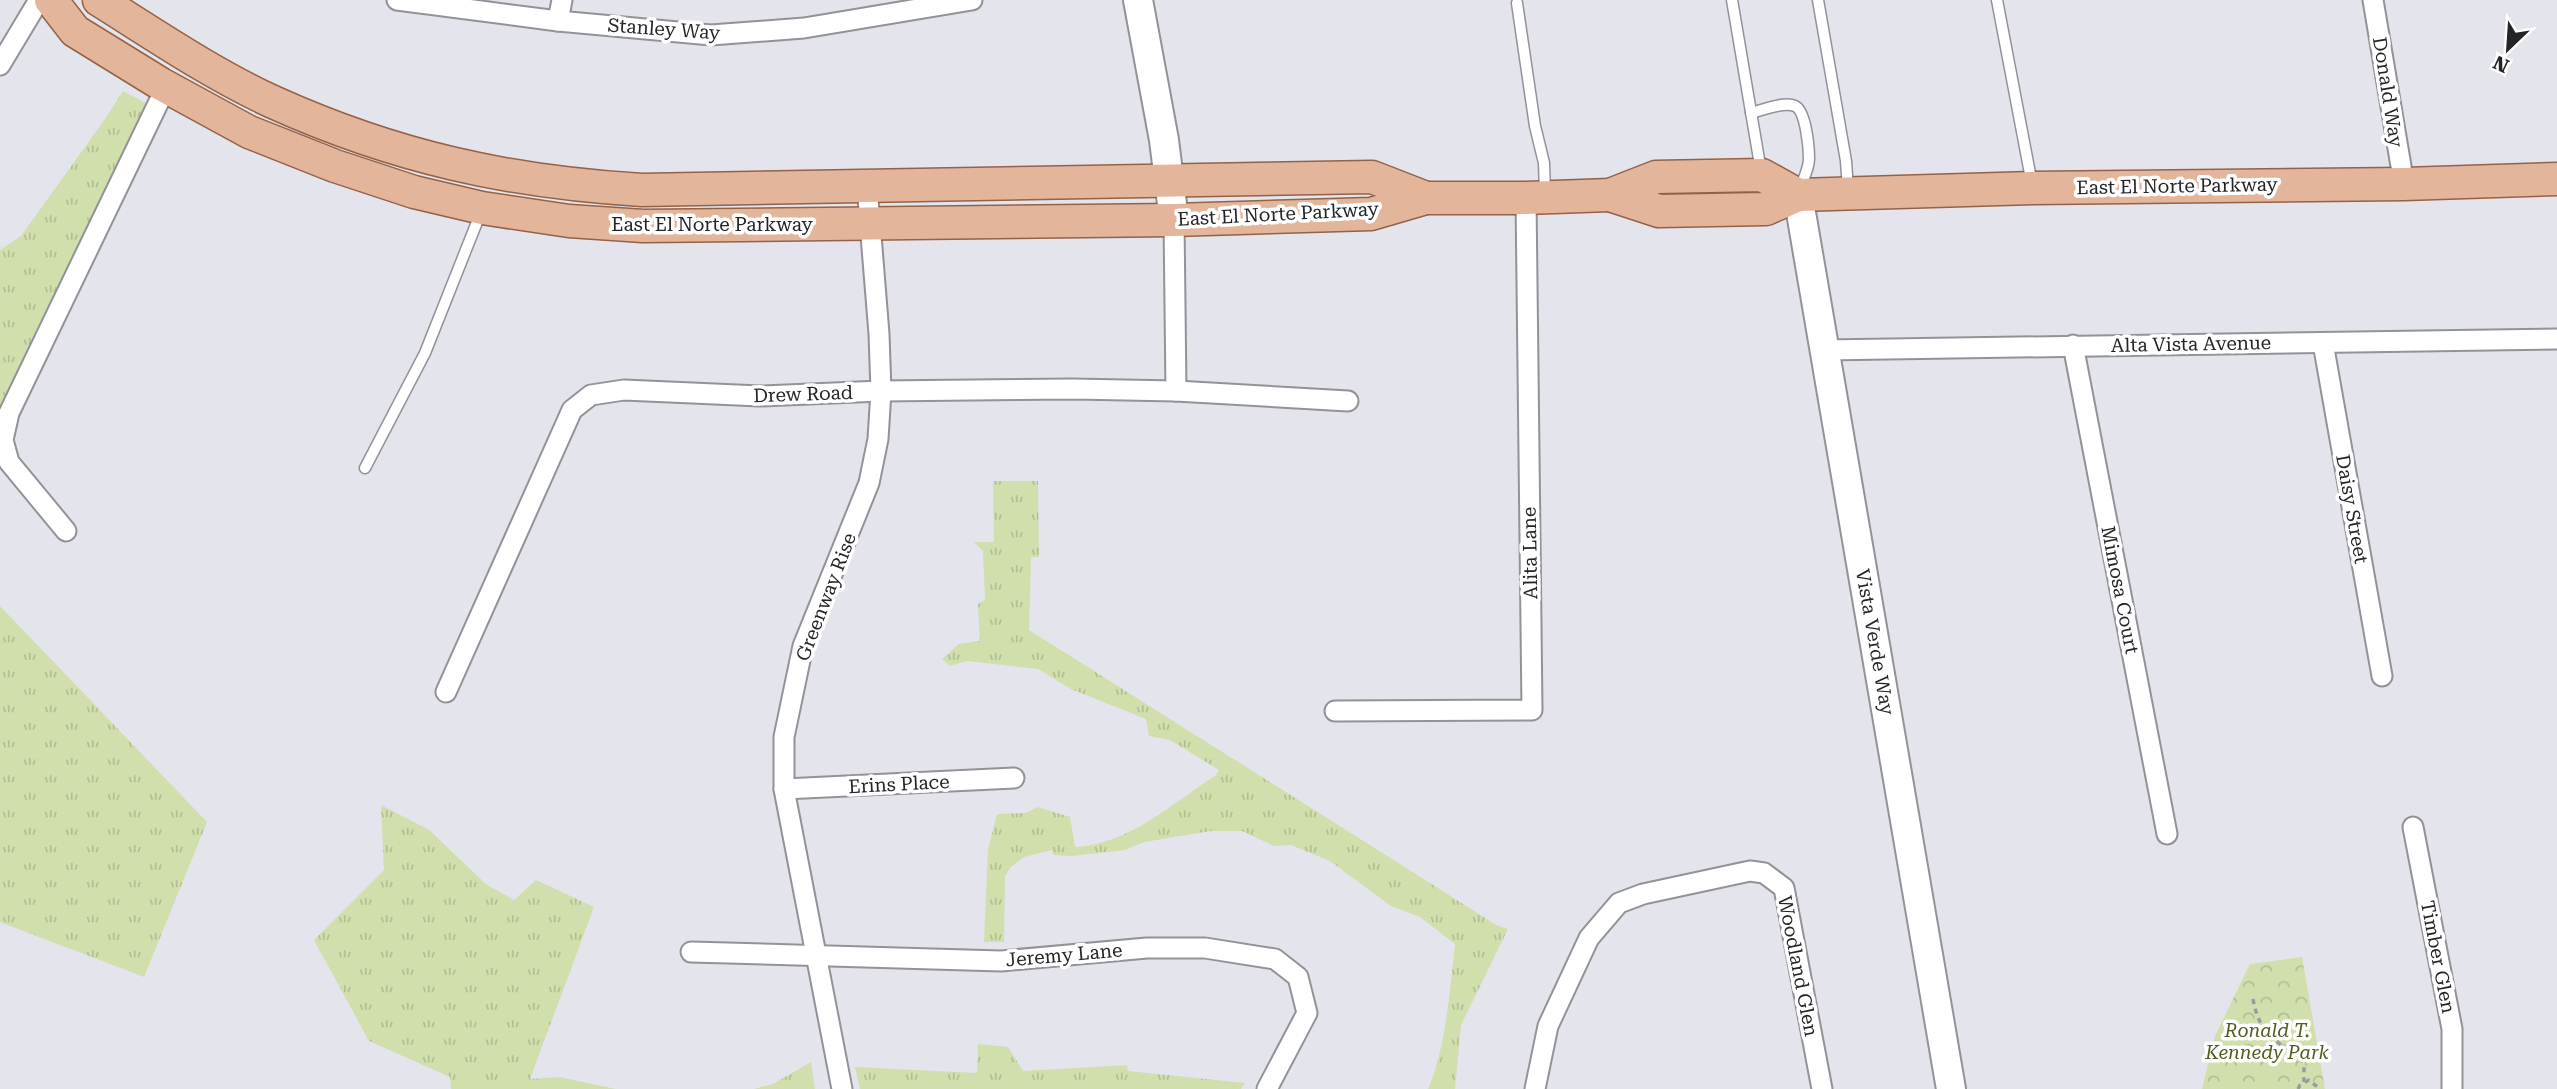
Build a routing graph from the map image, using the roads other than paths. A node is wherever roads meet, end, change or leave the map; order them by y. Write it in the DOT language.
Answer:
graph roads {
  1 [pos="38,0"];
  2 [pos="51,0"];
  3 [pos="99,0"];
  4 [pos="397,0"];
  5 [pos="562,0"];
  6 [pos="972,0"];
  7 [pos="1138,0"];
  8 [pos="1732,0"];
  9 [pos="1818,0"];
  10 [pos="1997,0"];
  11 [pos="2373,0"];
  12 [pos="1517,3"];
  13 [pos="558,21"];
  14 [pos="0,65"];
  15 [pos="166,87"];
  16 [pos="1751,113"];
  17 [pos="1762,175"];
  18 [pos="2557,180"];
  19 [pos="1169,181"];
  20 [pos="2404,184"];
  21 [pos="867,186"];
  22 [pos="2033,188"];
  23 [pos="1848,194"];
  24 [pos="1610,195"];
  25 [pos="1798,195"];
  26 [pos="1426,198"];
  27 [pos="1536,198"];
  28 [pos="482,208"];
  29 [pos="1174,220"];
  30 [pos="870,224"];
  31 [pos="2557,339"];
  32 [pos="2323,343"];
  33 [pos="2073,345"];
  34 [pos="1824,350"];
  35 [pos="881,391"];
  36 [pos="1176,391"];
  37 [pos="1348,401"];
  38 [pos="365,468"];
  39 [pos="66,531"];
  40 [pos="2382,676"];
  41 [pos="446,692"];
  42 [pos="1335,711"];
  43 [pos="1014,778"];
  44 [pos="784,789"];
  45 [pos="2413,827"];
  46 [pos="2167,834"];
  47 [pos="691,952"];
  48 [pos="815,957"];
  49 [pos="842,1089"];
  50 [pos="1267,1089"];
  51 [pos="1535,1089"];
  52 [pos="1822,1089"];
  53 [pos="1951,1089"];
  54 [pos="2452,1089"];
  1 -- 14 [label="street"];
  2 -- 15 [label="main road, East El Norte Parkway"];
  3 -- 21 [label="main road, East El Norte Parkway"];
  4 -- 13 [label="street, Stanley Way"];
  5 -- 13 [label="street"];
  6 -- 13 [label="street, Stanley Way"];
  7 -- 19 [label="street"];
  8 -- 16 [label="lane"];
  9 -- 23 [label="lane"];
  10 -- 22 [label="lane"];
  11 -- 20 [label="street, Donald Way"];
  12 -- 27 [label="lane"];
  15 -- 28 [label="main road, East El Norte Parkway"];
  15 -- 39 [label="street"];
  16 -- 17 [label="lane"];
  16 -- 25 [label="lane"];
  17 -- 24 [label="main road, East El Norte Parkway"];
  17 -- 25 [label="main road"];
  18 -- 20 [label="main road, East El Norte Parkway"];
  19 -- 21 [label="main road, East El Norte Parkway"];
  19 -- 26 [label="main road, East El Norte Parkway"];
  19 -- 29 [label="street"];
  20 -- 22 [label="main road, East El Norte Parkway"];
  21 -- 30 [label="street, Greenway Rise"];
  22 -- 23 [label="main road, East El Norte Parkway"];
  23 -- 25 [label="main road, East El Norte Parkway"];
  24 -- 25 [label="main road, East El Norte Parkway"];
  24 -- 27 [label="main road, East El Norte Parkway"];
  25 -- 34 [label="street, Vista Verde Way"];
  26 -- 27 [label="main road, East El Norte Parkway"];
  26 -- 29 [label="main road, East El Norte Parkway"];
  27 -- 42 [label="street, Alita Lane"];
  28 -- 30 [label="main road, East El Norte Parkway"];
  28 -- 38 [label="lane"];
  29 -- 30 [label="main road, East El Norte Parkway"];
  29 -- 36 [label="street"];
  30 -- 35 [label="street, Greenway Rise"];
  31 -- 32 [label="street, Alta Vista Avenue"];
  32 -- 33 [label="street, Alta Vista Avenue"];
  32 -- 40 [label="street, Daisy Street"];
  33 -- 34 [label="street, Alta Vista Avenue"];
  33 -- 46 [label="street, Mimosa Court"];
  34 -- 53 [label="street, Vista Verde Way"];
  35 -- 36 [label="street, Drew Road"];
  35 -- 41 [label="street, Drew Road"];
  35 -- 44 [label="street, Greenway Rise"];
  36 -- 37 [label="street, Drew Road"];
  43 -- 44 [label="street, Erins Place"];
  44 -- 48 [label="street, Greenway Rise"];
  45 -- 54 [label="street, Timber Glen"];
  47 -- 48 [label="street, Jeremy Lane"];
  48 -- 49 [label="street, Greenway Rise"];
  48 -- 50 [label="street, Jeremy Lane"];
  51 -- 52 [label="street, Woodland Glen"];
}
